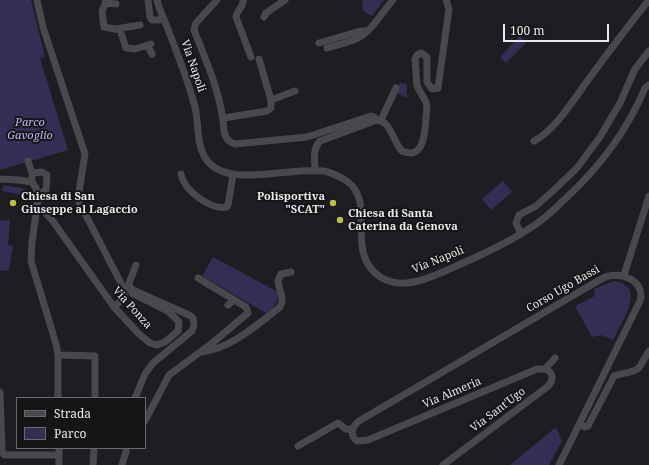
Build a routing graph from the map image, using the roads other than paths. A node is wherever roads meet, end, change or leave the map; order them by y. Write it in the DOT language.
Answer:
graph roads {
  1 [pos="36,0"];
  2 [pos="148,0"];
  3 [pos="157,0"];
  4 [pos="217,0"];
  5 [pos="243,0"];
  6 [pos="285,0"];
  7 [pos="392,0"];
  8 [pos="446,0"];
  9 [pos="649,0"];
  10 [pos="106,2"];
  11 [pos="116,4"];
  12 [pos="264,16"];
  13 [pos="164,18"];
  14 [pos="140,25"];
  15 [pos="116,29"];
  16 [pos="368,31"];
  17 [pos="319,43"];
  18 [pos="327,48"];
  19 [pos="649,51"];
  20 [pos="152,54"];
  21 [pos="251,57"];
  22 [pos="259,59"];
  23 [pos="649,85"];
  24 [pos="396,88"];
  25 [pos="295,91"];
  26 [pos="271,100"];
  27 [pos="224,118"];
  28 [pos="379,120"];
  29 [pos="534,142"];
  30 [pos="28,161"];
  31 [pos="315,171"];
  32 [pos="32,173"];
  33 [pos="181,174"];
  34 [pos="233,175"];
  35 [pos="0,178"];
  36 [pos="32,182"];
  37 [pos="38,195"];
  38 [pos="649,196"];
  39 [pos="37,208"];
  40 [pos="521,234"];
  41 [pos="136,265"];
  42 [pos="291,272"];
  43 [pos="624,275"];
  44 [pos="198,278"];
  45 [pos="132,293"];
  46 [pos="234,300"];
  47 [pos="228,305"];
  48 [pos="114,308"];
  49 [pos="649,351"];
  50 [pos="198,353"];
  51 [pos="58,355"];
  52 [pos="555,358"];
  53 [pos="545,368"];
  54 [pos="0,392"];
  55 [pos="58,397"];
  56 [pos="95,397"];
  57 [pos="136,397"];
  58 [pos="146,419"];
  59 [pos="579,424"];
  60 [pos="352,430"];
  61 [pos="298,446"];
  62 [pos="94,449"];
  63 [pos="128,449"];
  64 [pos="59,451"];
  65 [pos="59,465"];
  66 [pos="93,465"];
  67 [pos="122,465"];
  68 [pos="443,465"];
  69 [pos="559,465"];
  1 -- 48 [label="street"];
  2 -- 13 [label="street"];
  3 -- 13 [label="street, Via Napoli"];
  4 -- 27 [label="street"];
  5 -- 21 [label="street"];
  6 -- 12 [label="street"];
  7 -- 16 [label="street"];
  8 -- 28 [label="street"];
  9 -- 29 [label="street"];
  10 -- 11 [label="street"];
  10 -- 15 [label="street"];
  13 -- 34 [label="street, Via Napoli"];
  14 -- 15 [label="street"];
  15 -- 20 [label="street"];
  16 -- 17 [label="street"];
  16 -- 18 [label="street"];
  19 -- 40 [label="street"];
  22 -- 26 [label="street"];
  23 -- 40 [label="street, Via Napoli"];
  24 -- 28 [label="street"];
  25 -- 26 [label="street"];
  26 -- 27 [label="street"];
  27 -- 28 [label="street"];
  28 -- 31 [label="street"];
  30 -- 32 [label="street"];
  31 -- 34 [label="street, Via Napoli"];
  31 -- 40 [label="street, Via Napoli"];
  32 -- 36 [label="street"];
  32 -- 37 [label="street"];
  33 -- 34 [label="street"];
  35 -- 36 [label="street"];
  36 -- 37 [label="street"];
  37 -- 39 [label="street"];
  38 -- 43 [label="street"];
  39 -- 48 [label="street, Via Ponza"];
  39 -- 51 [label="street"];
  41 -- 45 [label="street"];
  42 -- 50 [label="street"];
  43 -- 59 [label="street"];
  43 -- 60 [label="street, Corso Ugo Bassi"];
  44 -- 46 [label="street"];
  45 -- 48 [label="street, Via Ponza"];
  45 -- 57 [label="street, Via Ponza"];
  46 -- 47 [label="street"];
  46 -- 50 [label="street"];
  49 -- 59 [label="street"];
  50 -- 58 [label="street"];
  51 -- 55 [label="street"];
  51 -- 56 [label="street"];
  52 -- 53 [label="street"];
  53 -- 60 [label="street, Via Almeria"];
  53 -- 68 [label="street, Via Sant'Ugo"];
  54 -- 64 [label="street"];
  59 -- 69 [label="street"];
  60 -- 61 [label="street"];
  62 -- 66 [label="street"];
  63 -- 67 [label="street"];
  64 -- 65 [label="street"];
}
